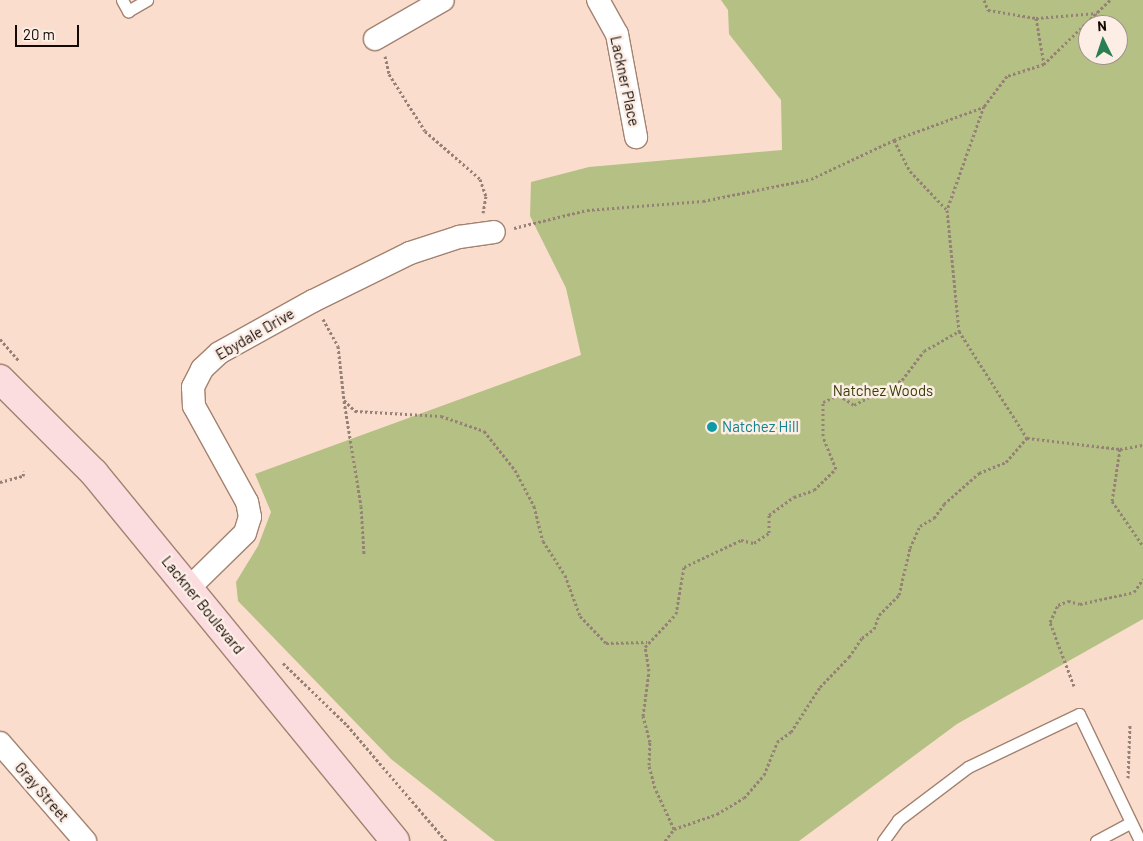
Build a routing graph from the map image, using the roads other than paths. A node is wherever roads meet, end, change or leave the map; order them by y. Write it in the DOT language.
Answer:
graph roads {
  1 [pos="122,0"];
  2 [pos="147,0"];
  3 [pos="443,0"];
  4 [pos="598,0"];
  5 [pos="380,36"];
  6 [pos="636,137"];
  7 [pos="487,232"];
  8 [pos="0,379"];
  9 [pos="189,588"];
  10 [pos="0,743"];
  11 [pos="1130,823"];
  12 [pos="85,841"];
  13 [pos="396,841"];
  14 [pos="884,841"];
  15 [pos="1096,841"];
  16 [pos="1140,841"];
  1 -- 2 [label="lane"];
  3 -- 5 [label="street"];
  4 -- 6 [label="street, Lackner Place"];
  7 -- 9 [label="street, Ebydale Drive"];
  8 -- 9 [label="main road, Lackner Boulevard"];
  9 -- 13 [label="main road, Lackner Boulevard"];
  10 -- 12 [label="street, Gray Street"];
  11 -- 14 [label="lane"];
  11 -- 15 [label="lane"];
  11 -- 16 [label="lane"];
}
